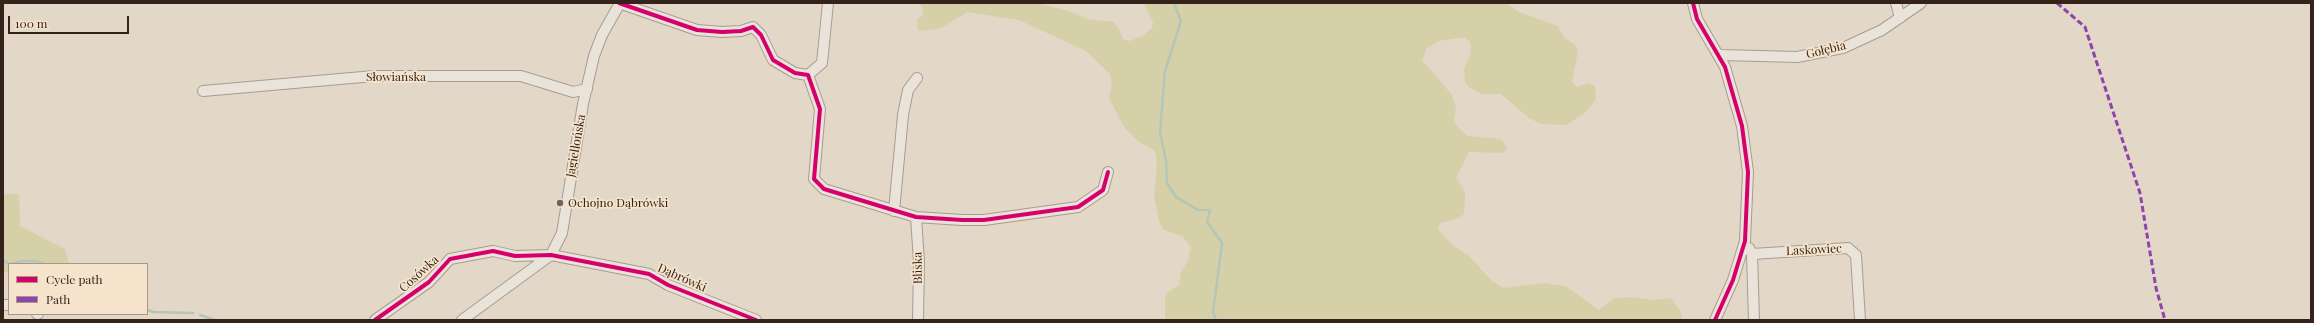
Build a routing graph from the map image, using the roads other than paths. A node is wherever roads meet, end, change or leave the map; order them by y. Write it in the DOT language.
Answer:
graph roads {
  1 [pos="620,3"];
  2 [pos="828,3"];
  3 [pos="1693,3"];
  4 [pos="1896,3"];
  5 [pos="1921,3"];
  6 [pos="1900,18"];
  7 [pos="1721,56"];
  8 [pos="808,75"];
  9 [pos="917,78"];
  10 [pos="586,89"];
  11 [pos="203,91"];
  12 [pos="1108,172"];
  13 [pos="894,210"];
  14 [pos="916,217"];
  15 [pos="1745,241"];
  16 [pos="1752,254"];
  17 [pos="551,255"];
  18 [pos="375,320"];
  19 [pos="462,320"];
  20 [pos="756,320"];
  21 [pos="918,320"];
  22 [pos="1715,320"];
  23 [pos="1754,320"];
  24 [pos="1860,320"];
  1 -- 8 [label="street"];
  1 -- 10 [label="street, Jagiellońska"];
  2 -- 8 [label="street"];
  3 -- 7 [label="street"];
  4 -- 6 [label="street"];
  5 -- 6 [label="street, Gołębia"];
  6 -- 7 [label="street, Gołębia"];
  7 -- 15 [label="street"];
  8 -- 13 [label="street"];
  9 -- 13 [label="street"];
  10 -- 11 [label="street, Słowiańska"];
  10 -- 17 [label="street, Jagiellońska"];
  12 -- 14 [label="street"];
  13 -- 14 [label="street"];
  14 -- 21 [label="street, Bliska"];
  15 -- 16 [label="street"];
  15 -- 22 [label="street"];
  16 -- 23 [label="street"];
  16 -- 24 [label="street, Laskowiec"];
  17 -- 18 [label="street, Cosówka"];
  17 -- 19 [label="street, Jagiellońska"];
  17 -- 20 [label="street, Dąbrówki"];
}
